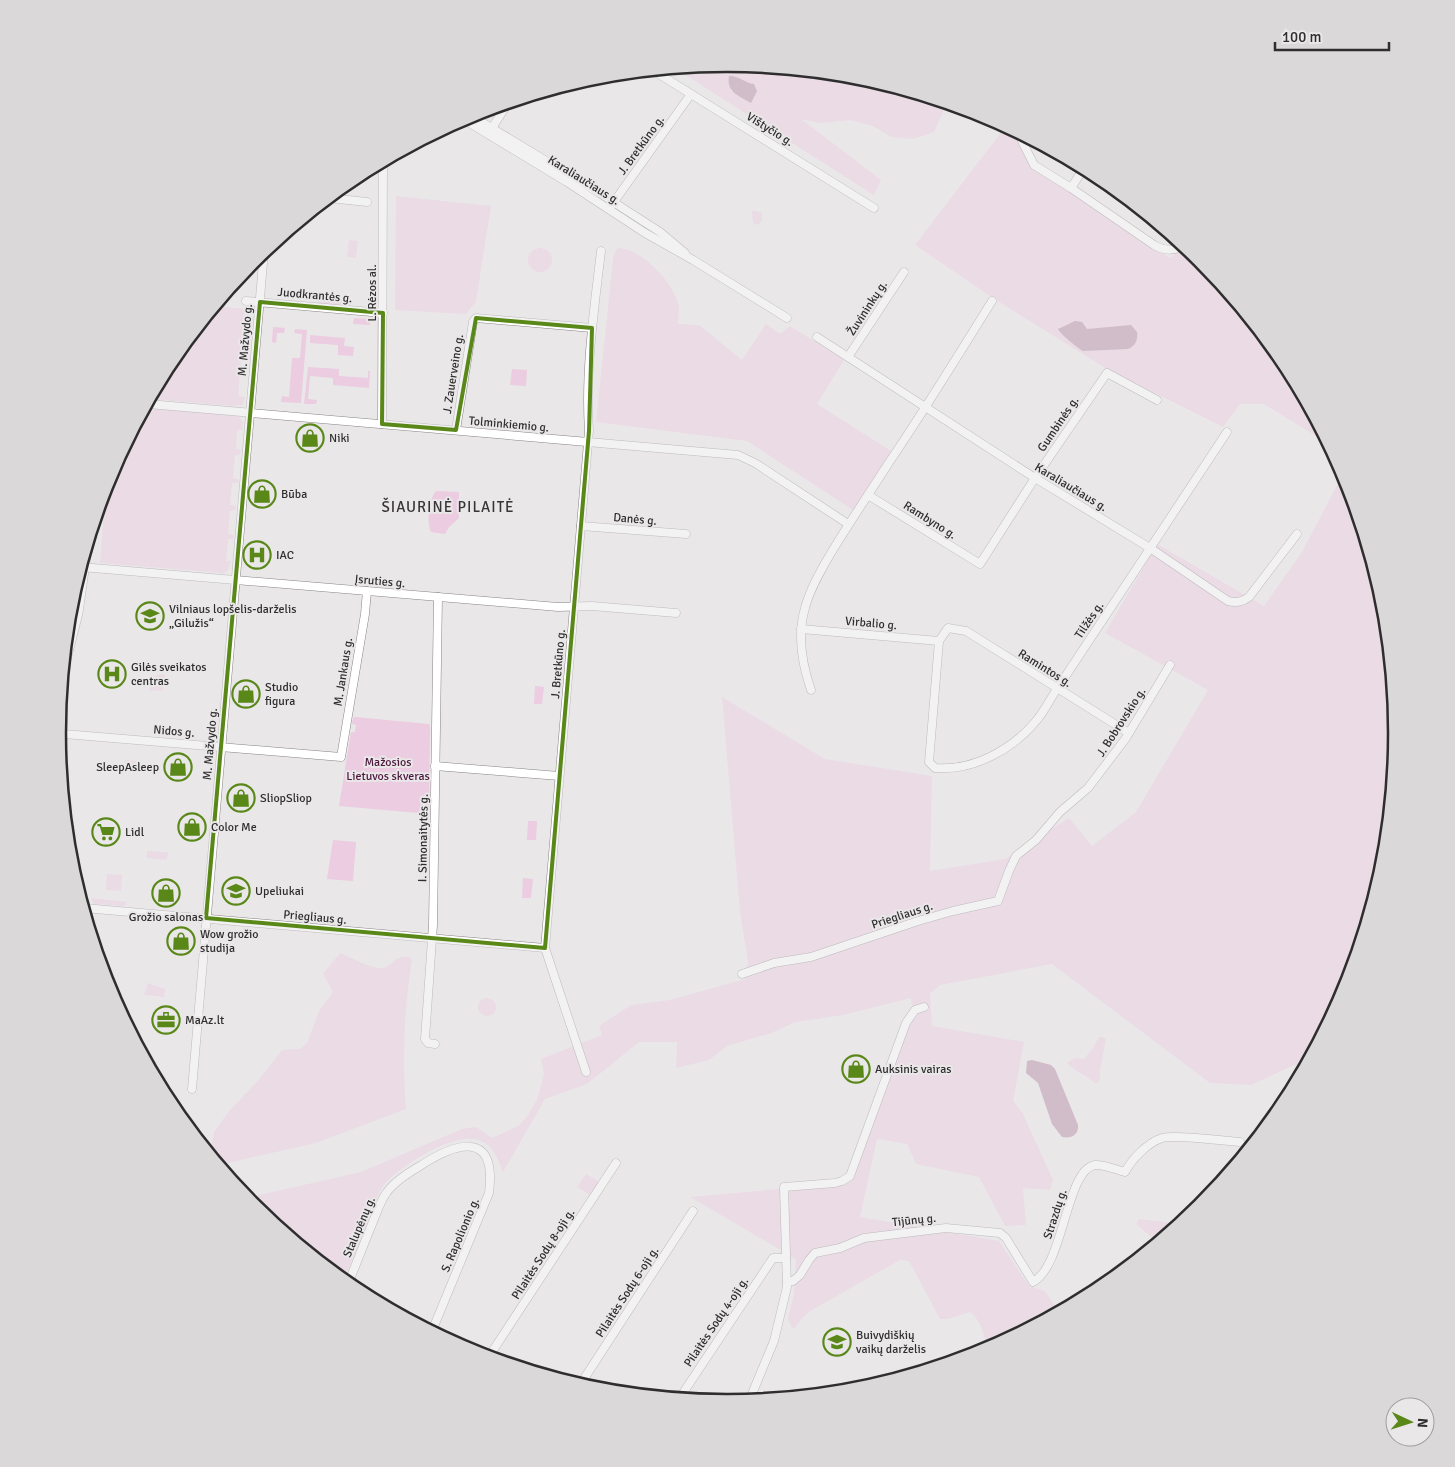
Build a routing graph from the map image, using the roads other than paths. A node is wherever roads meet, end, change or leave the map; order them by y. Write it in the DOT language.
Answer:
graph roads {
  1 [pos="662,76"];
  2 [pos="691,94"];
  3 [pos="502,112"];
  4 [pos="480,121"];
  5 [pos="472,124"];
  6 [pos="492,128"];
  7 [pos="1023,142"];
  8 [pos="383,170"];
  9 [pos="1080,175"];
  10 [pos="1071,188"];
  11 [pos="339,199"];
  12 [pos="367,202"];
  13 [pos="612,205"];
  14 [pos="874,208"];
  15 [pos="1176,248"];
  16 [pos="601,251"];
  17 [pos="263,263"];
  18 [pos="904,272"];
  19 [pos="246,301"];
  20 [pos="992,301"];
  21 [pos="260,302"];
  22 [pos="383,313"];
  23 [pos="787,318"];
  24 [pos="592,328"];
  25 [pos="817,337"];
  26 [pos="848,357"];
  27 [pos="1157,400"];
  28 [pos="154,405"];
  29 [pos="925,407"];
  30 [pos="250,413"];
  31 [pos="382,424"];
  32 [pos="456,430"];
  33 [pos="1227,432"];
  34 [pos="588,442"];
  35 [pos="1035,478"];
  36 [pos="868,495"];
  37 [pos="848,524"];
  38 [pos="581,526"];
  39 [pos="686,534"];
  40 [pos="1297,534"];
  41 [pos="1150,548"];
  42 [pos="89,564"];
  43 [pos="980,564"];
  44 [pos="236,579"];
  45 [pos="367,591"];
  46 [pos="438,597"];
  47 [pos="574,607"];
  48 [pos="676,613"];
  49 [pos="801,628"];
  50 [pos="939,641"];
  51 [pos="1170,665"];
  52 [pos="1057,689"];
  53 [pos="811,690"];
  54 [pos="1129,733"];
  55 [pos="66,734"];
  56 [pos="221,747"];
  57 [pos="341,757"];
  58 [pos="435,766"];
  59 [pos="559,776"];
  60 [pos="1036,840"];
  61 [pos="90,908"];
  62 [pos="206,918"];
  63 [pos="432,938"];
  64 [pos="545,948"];
  65 [pos="742,974"];
  66 [pos="924,1007"];
  67 [pos="435,1044"];
  68 [pos="586,1072"];
  69 [pos="192,1089"];
  70 [pos="1240,1142"];
  71 [pos="476,1148"];
  72 [pos="616,1163"];
  73 [pos="693,1211"];
  74 [pos="786,1258"];
  75 [pos="351,1277"];
  76 [pos="787,1282"];
  77 [pos="1033,1282"];
  78 [pos="434,1327"];
  79 [pos="492,1351"];
  80 [pos="584,1379"];
  81 [pos="683,1393"];
  82 [pos="752,1394"];
  1 -- 2 [label="street, Vištyčio g."];
  2 -- 13 [label="street, J. Bretkūno g."];
  2 -- 14 [label="street, Vištyčio g."];
  3 -- 6 [label="street"];
  4 -- 6 [label="street, Karaliaučiaus g."];
  5 -- 13 [label="street, Karaliaučiaus g."];
  6 -- 13 [label="street, Karaliaučiaus g."];
  7 -- 10 [label="street"];
  8 -- 22 [label="street, L. Rėzos al."];
  9 -- 10 [label="street"];
  10 -- 15 [label="street"];
  11 -- 12 [label="street"];
  13 -- 23 [label="street, Karaliaučiaus g."];
  16 -- 24 [label="street, J. Bretkūno g."];
  17 -- 21 [label="street, M. Mažvydo g."];
  18 -- 26 [label="street, Žuvininkų g."];
  19 -- 21 [label="street, Juodkrantės g."];
  20 -- 29 [label="street"];
  21 -- 22 [label="street, Juodkrantės g."];
  21 -- 30 [label="street, M. Mažvydo g."];
  22 -- 31 [label="street, L. Rėzos al."];
  24 -- 32 [label="street, J. Zauerveino g."];
  24 -- 34 [label="street, J. Bretkūno g."];
  25 -- 26 [label="street, Karaliaučiaus g."];
  26 -- 29 [label="street, Karaliaučiaus g."];
  27 -- 35 [label="street, Gumbinės g."];
  28 -- 30 [label="street, Tolminkiemio g."];
  29 -- 35 [label="street, Karaliaučiaus g."];
  29 -- 36 [label="street"];
  30 -- 31 [label="street, Tolminkiemio g."];
  30 -- 44 [label="street, M. Mažvydo g."];
  31 -- 32 [label="street, Tolminkiemio g."];
  32 -- 34 [label="street, Tolminkiemio g."];
  33 -- 41 [label="street, Tilžės g."];
  34 -- 37 [label="street, Tolminkiemio g."];
  34 -- 38 [label="street, J. Bretkūno g."];
  35 -- 41 [label="street, Karaliaučiaus g."];
  35 -- 43 [label="street, Gumbinės g."];
  36 -- 37 [label="street"];
  36 -- 43 [label="street, Rambyno g."];
  37 -- 49 [label="street"];
  38 -- 39 [label="street, Danės g."];
  38 -- 47 [label="street, J. Bretkūno g."];
  40 -- 41 [label="street, Karaliaučiaus g."];
  41 -- 52 [label="street, Tilžės g."];
  42 -- 44 [label="street, Įsruties g."];
  44 -- 45 [label="street, Įsruties g."];
  44 -- 56 [label="street, M. Mažvydo g."];
  45 -- 46 [label="street, Įsruties g."];
  45 -- 57 [label="street, M. Jankaus g."];
  46 -- 47 [label="street, Įsruties g."];
  46 -- 58 [label="street, I. Simonaitytės g."];
  47 -- 48 [label="street, Įsruties g."];
  47 -- 59 [label="street, J. Bretkūno g."];
  49 -- 50 [label="street, Virbalio g."];
  49 -- 53 [label="street"];
  50 -- 52 [label="street, Ramintos g."];
  50 -- 52 [label="street, Tilžės g."];
  51 -- 54 [label="street, J. Bobrovskio g."];
  52 -- 54 [label="street, Ramintos g."];
  54 -- 60 [label="street, J. Bobrovskio g."];
  55 -- 56 [label="street, Nidos g."];
  56 -- 57 [label="street, Nidos g."];
  56 -- 62 [label="street, M. Mažvydo g."];
  58 -- 59 [label="street"];
  58 -- 63 [label="street, I. Simonaitytės g."];
  59 -- 64 [label="street, J. Bretkūno g."];
  60 -- 65 [label="street, Priegliaus g."];
  61 -- 62 [label="street, Priegliaus g."];
  62 -- 63 [label="street, Priegliaus g."];
  62 -- 69 [label="street, M. Mažvydo g."];
  63 -- 64 [label="street, Priegliaus g."];
  63 -- 67 [label="street, I. Simonaitytės g."];
  64 -- 68 [label="street, J. Bretkūno g."];
  66 -- 74 [label="street"];
  70 -- 77 [label="street, Strazdų g."];
  71 -- 75 [label="street, Stalupėnų g."];
  71 -- 78 [label="street, S. Rapolionio g."];
  72 -- 79 [label="street, Pilaitės Sodų 8-oji g."];
  73 -- 80 [label="street, Pilaitės Sodų 6-oji g."];
  74 -- 76 [label="street"];
  74 -- 81 [label="street, Pilaitės Sodų 4-oji g."];
  76 -- 77 [label="street, Tijūnų g."];
  76 -- 82 [label="street"];
}
